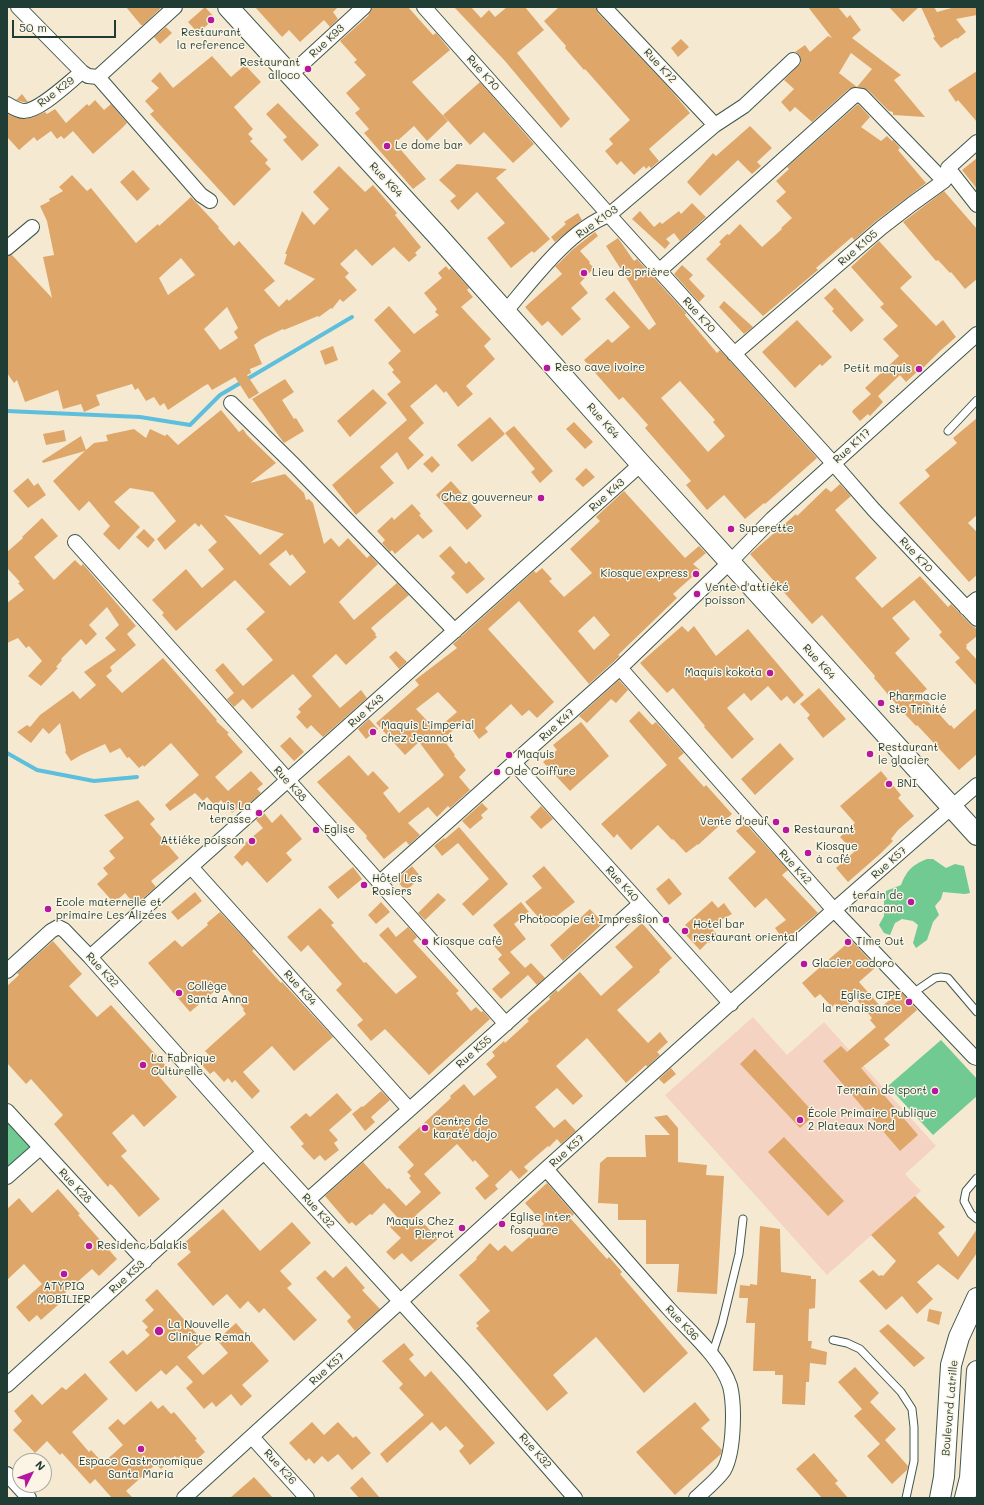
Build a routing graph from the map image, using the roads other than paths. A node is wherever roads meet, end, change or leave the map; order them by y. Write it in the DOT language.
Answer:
graph roads {
  1 [pos="18,7"];
  2 [pos="175,7"];
  3 [pos="228,7"];
  4 [pos="364,7"];
  5 [pos="424,7"];
  6 [pos="604,7"];
  7 [pos="793,60"];
  8 [pos="82,72"];
  9 [pos="290,75"];
  10 [pos="98,77"];
  11 [pos="7,104"];
  12 [pos="715,125"];
  13 [pos="977,142"];
  14 [pos="946,175"];
  15 [pos="210,201"];
  16 [pos="977,205"];
  17 [pos="609,215"];
  18 [pos="32,227"];
  19 [pos="7,248"];
  20 [pos="659,271"];
  21 [pos="506,311"];
  22 [pos="977,334"];
  23 [pos="734,354"];
  24 [pos="977,400"];
  25 [pos="231,403"];
  26 [pos="948,432"];
  27 [pos="834,463"];
  28 [pos="641,464"];
  29 [pos="75,542"];
  30 [pos="730,562"];
  31 [pos="977,599"];
  32 [pos="966,608"];
  33 [pos="977,619"];
  34 [pos="455,631"];
  35 [pos="620,668"];
  36 [pos="514,763"];
  37 [pos="288,781"];
  38 [pos="977,785"];
  39 [pos="952,807"];
  40 [pos="977,835"];
  41 [pos="191,867"];
  42 [pos="379,882"];
  43 [pos="640,904"];
  44 [pos="834,910"];
  45 [pos="90,957"];
  46 [pos="7,970"];
  47 [pos="913,993"];
  48 [pos="730,1004"];
  49 [pos="977,1012"];
  50 [pos="506,1024"];
  51 [pos="977,1058"];
  52 [pos="409,1109"];
  53 [pos="7,1111"];
  54 [pos="40,1148"];
  55 [pos="264,1152"];
  56 [pos="546,1169"];
  57 [pos="7,1177"];
  58 [pos="977,1178"];
  59 [pos="308,1200"];
  60 [pos="743,1219"];
  61 [pos="977,1220"];
  62 [pos="145,1260"];
  63 [pos="977,1298"];
  64 [pos="400,1302"];
  65 [pos="833,1340"];
  66 [pos="712,1356"];
  67 [pos="977,1371"];
  68 [pos="7,1386"];
  69 [pos="252,1437"];
  70 [pos="7,1474"];
  71 [pos="28,1498"];
  72 [pos="184,1498"];
  73 [pos="307,1498"];
  74 [pos="575,1498"];
  75 [pos="696,1498"];
  76 [pos="906,1498"];
  77 [pos="940,1498"];
  78 [pos="965,1498"];
  1 -- 8 [label="street"];
  2 -- 10 [label="street"];
  3 -- 9 [label="street, Rue K64"];
  4 -- 9 [label="street, Rue K93"];
  5 -- 17 [label="street, Rue K70"];
  6 -- 12 [label="street, Rue K72"];
  7 -- 12 [label="street, Rue K103"];
  8 -- 10 [label="street"];
  8 -- 11 [label="street, Rue K29"];
  9 -- 21 [label="street, Rue K64"];
  10 -- 15 [label="street"];
  12 -- 17 [label="street, Rue K103"];
  13 -- 14 [label="street, Rue K105"];
  14 -- 16 [label="street"];
  14 -- 20 [label="street"];
  14 -- 23 [label="street, Rue K105"];
  17 -- 20 [label="street, Rue K70"];
  17 -- 21 [label="street, Rue K103"];
  18 -- 19 [label="street"];
  20 -- 23 [label="street, Rue K70"];
  21 -- 28 [label="street, Rue K64"];
  22 -- 27 [label="street, Rue K117"];
  23 -- 27 [label="street, Rue K70"];
  24 -- 26 [label="lane"];
  25 -- 34 [label="street"];
  27 -- 30 [label="street, Rue K117"];
  27 -- 32 [label="street, Rue K70"];
  28 -- 30 [label="street, Rue K64"];
  28 -- 34 [label="street, Rue K43"];
  29 -- 37 [label="street, Rue K38"];
  30 -- 35 [label="street, Rue K47"];
  30 -- 39 [label="street, Rue K64"];
  31 -- 32 [label="street"];
  32 -- 33 [label="street, Rue K70"];
  34 -- 37 [label="street, Rue K43"];
  35 -- 36 [label="street, Rue K47"];
  35 -- 44 [label="street, Rue K42"];
  36 -- 42 [label="street, Rue K47"];
  36 -- 43 [label="street, Rue K40"];
  37 -- 41 [label="street, Rue K43"];
  37 -- 42 [label="street, Rue K38"];
  38 -- 39 [label="street, Rue K57"];
  39 -- 40 [label="street, Rue K64"];
  39 -- 44 [label="street, Rue K57"];
  41 -- 45 [label="street, Rue K43"];
  41 -- 52 [label="street, Rue K34"];
  42 -- 50 [label="street, Rue K38"];
  43 -- 48 [label="street, Rue K40"];
  43 -- 50 [label="street, Rue K55"];
  44 -- 47 [label="street, Rue K42"];
  44 -- 48 [label="street, Rue K57"];
  45 -- 46 [label="street, Rue K32"];
  45 -- 55 [label="street, Rue K32"];
  47 -- 49 [label="lane"];
  47 -- 51 [label="street, Rue K42"];
  48 -- 56 [label="street, Rue K57"];
  50 -- 52 [label="street, Rue K55"];
  52 -- 59 [label="street, Rue K55"];
  53 -- 54 [label="street, Rue K28"];
  54 -- 57 [label="street"];
  54 -- 62 [label="street, Rue K28"];
  55 -- 59 [label="street, Rue K32"];
  55 -- 62 [label="street, Rue K53"];
  56 -- 64 [label="street, Rue K57"];
  56 -- 66 [label="street, Rue K36"];
  58 -- 61 [label="lane"];
  59 -- 64 [label="street, Rue K32"];
  60 -- 66 [label="lane"];
  62 -- 68 [label="street, Rue K53"];
  63 -- 77 [label="street, Boulevard Latrille"];
  64 -- 69 [label="street, Rue K57"];
  64 -- 74 [label="street, Rue K32"];
  65 -- 76 [label="lane"];
  66 -- 75 [label="street, Rue K36"];
  67 -- 78 [label="street"];
  69 -- 72 [label="street, Rue K57"];
  69 -- 73 [label="street, Rue K26"];
  70 -- 71 [label="street"];
}
